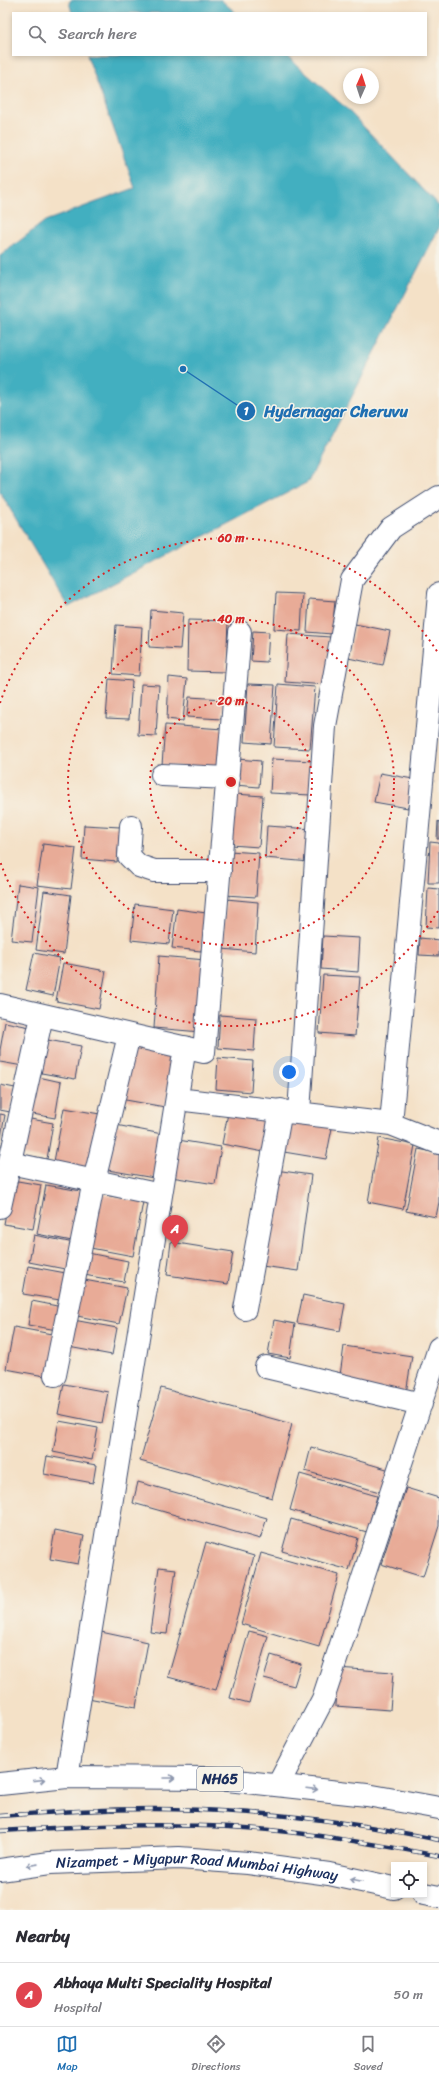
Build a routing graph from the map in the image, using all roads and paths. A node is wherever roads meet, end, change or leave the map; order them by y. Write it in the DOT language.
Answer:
graph roads {
  1 [pos="439,497"];
  2 [pos="439,594"];
  3 [pos="240,632"];
  4 [pos="162,774"];
  5 [pos="228,778"];
  6 [pos="131,826"];
  7 [pos="220,871"];
  8 [pos="0,1005"];
  9 [pos="42,1016"];
  10 [pos="129,1035"];
  11 [pos="185,1047"];
  12 [pos="177,1099"];
  13 [pos="290,1111"];
  14 [pos="391,1124"];
  15 [pos="439,1143"];
  16 [pos="10,1163"];
  17 [pos="94,1181"];
  18 [pos="161,1195"];
  19 [pos="0,1207"];
  20 [pos="245,1309"];
  21 [pos="439,1348"];
  22 [pos="266,1367"];
  23 [pos="55,1375"];
  24 [pos="420,1404"];
  25 [pos="67,1777"];
  26 [pos="0,1784"];
  27 [pos="278,1785"];
  28 [pos="439,1808"];
  29 [pos="0,1870"];
  30 [pos="391,1887"];
  31 [pos="427,1895"];
  32 [pos="439,1897"];
  1 -- 13 [label="main road"];
  2 -- 14 [label="main road"];
  3 -- 5 [label="main road"];
  4 -- 5 [label="main road"];
  5 -- 7 [label="main road"];
  6 -- 7 [label="main road"];
  7 -- 11 [label="main road"];
  8 -- 9 [label="main road"];
  9 -- 10 [label="main road"];
  9 -- 16 [label="main road"];
  10 -- 11 [label="main road"];
  10 -- 17 [label="main road"];
  11 -- 12 [label="main road"];
  12 -- 13 [label="main road"];
  12 -- 18 [label="main road"];
  13 -- 14 [label="main road"];
  13 -- 20 [label="main road"];
  14 -- 15 [label="main road"];
  16 -- 17 [label="main road"];
  16 -- 19 [label="main road"];
  17 -- 18 [label="main road"];
  17 -- 23 [label="main road"];
  18 -- 25 [label="main road"];
  21 -- 24 [label="main road"];
  22 -- 24 [label="main road"];
  24 -- 27 [label="main road"];
  26 -- 25 [label="main road, NH65, one-way"];
  25 -- 27 [label="main road, NH65, one-way"];
  27 -- 28 [label="main road, NH65, one-way"];
  30 -- 29 [label="main road, Nizampet - Miyapur Road Mumbai Highway, one-way"];
  31 -- 32 [label="main road"];
}
